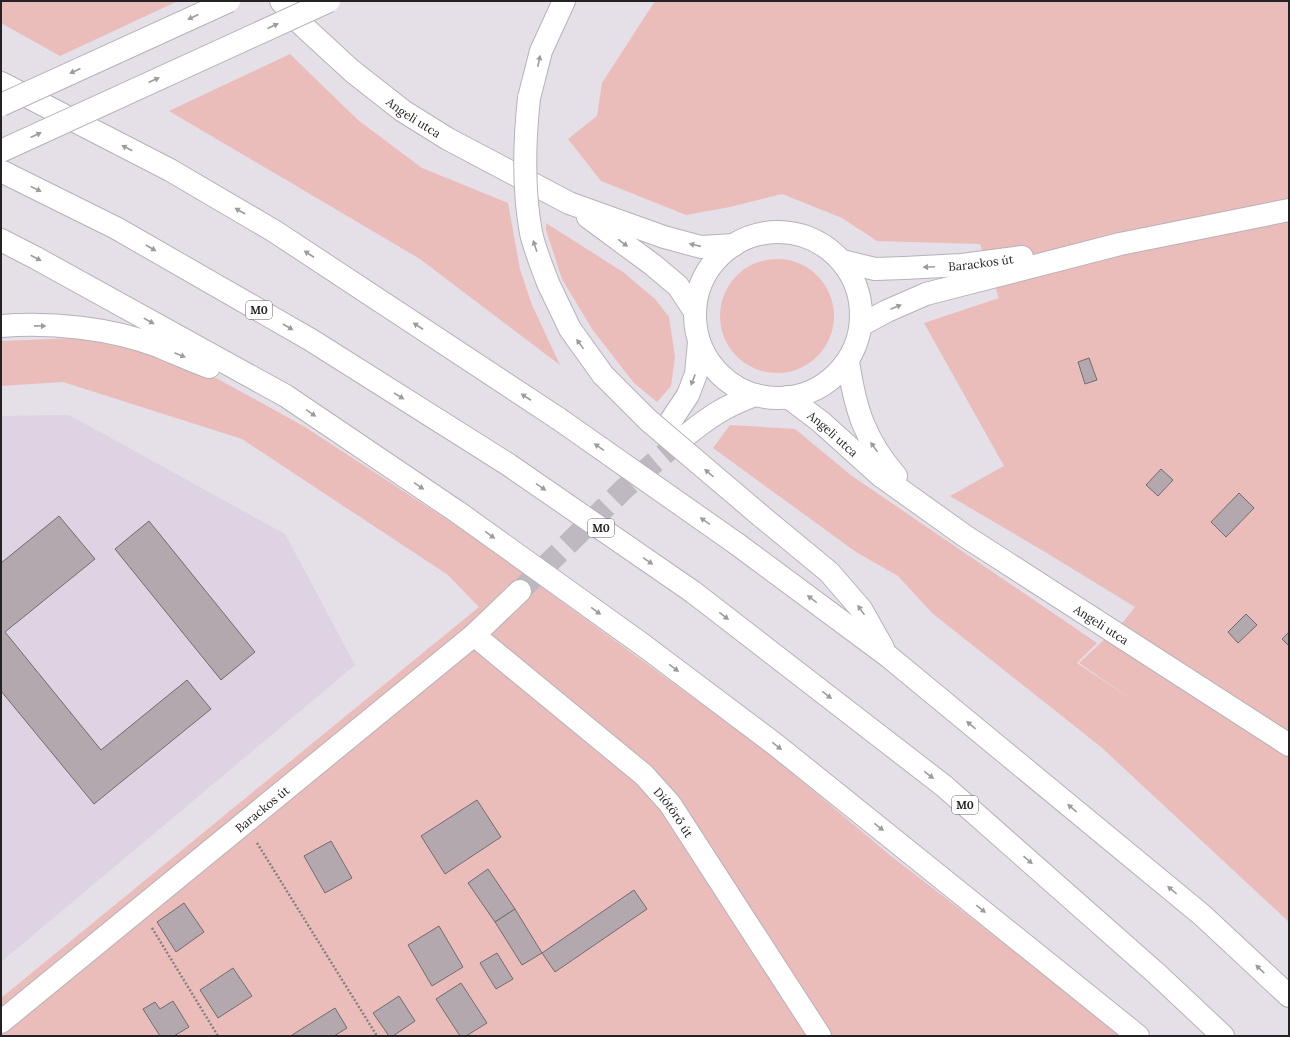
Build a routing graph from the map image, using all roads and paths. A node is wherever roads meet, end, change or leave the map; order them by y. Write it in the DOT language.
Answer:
graph roads {
  1 [pos="229,1"];
  2 [pos="280,1"];
  3 [pos="328,1"];
  4 [pos="564,1"];
  5 [pos="1,83"];
  6 [pos="1,105"];
  7 [pos="1,151"];
  8 [pos="1,171"];
  9 [pos="569,203"];
  10 [pos="1289,210"];
  11 [pos="1,240"];
  12 [pos="1120,244"];
  13 [pos="734,245"];
  14 [pos="842,261"];
  15 [pos="695,312"];
  16 [pos="861,325"];
  17 [pos="1,326"];
  18 [pos="699,342"];
  19 [pos="848,361"];
  20 [pos="755,395"];
  21 [pos="286,396"];
  22 [pos="788,397"];
  23 [pos="916,499"];
  24 [pos="520,591"];
  25 [pos="474,635"];
  26 [pos="888,656"];
  27 [pos="1289,746"];
  28 [pos="245,823"];
  29 [pos="140,909"];
  30 [pos="1289,996"];
  31 [pos="1,1022"];
  32 [pos="218,1036"];
  33 [pos="377,1036"];
  34 [pos="820,1036"];
  35 [pos="1138,1036"];
  36 [pos="1223,1036"];
  1 -- 6 [label="main road, one-way, bridge"];
  2 -- 9 [label="main road, Angeli utca"];
  7 -- 3 [label="main road, one-way, bridge"];
  26 -- 4 [label="main road, one-way, bridge"];
  26 -- 5 [label="main road, one-way, bridge"];
  8 -- 36 [label="main road, M0, one-way, bridge"];
  13 -- 9 [label="main road, Angeli utca, one-way"];
  9 -- 15 [label="main road, Angeli utca, one-way"];
  10 -- 12 [label="main road, Barackos út"];
  11 -- 21 [label="main road, one-way"];
  12 -- 14 [label="main road, Barackos út, one-way"];
  16 -- 12 [label="main road, Barackos út, one-way"];
  13 -- 14 [label="main road"];
  13 -- 15 [label="main road"];
  14 -- 16 [label="main road"];
  15 -- 18 [label="main road"];
  16 -- 19 [label="main road"];
  17 -- 21 [label="main road, one-way"];
  18 -- 20 [label="main road"];
  18 -- 20 [label="main road, one-way"];
  19 -- 22 [label="main road"];
  23 -- 19 [label="main road, Angeli utca, one-way"];
  20 -- 22 [label="main road"];
  21 -- 35 [label="main road, one-way, bridge"];
  22 -- 23 [label="main road, Angeli utca"];
  23 -- 27 [label="main road, Angeli utca"];
  24 -- 25 [label="main road, Barackos út"];
  25 -- 28 [label="main road, Barackos út"];
  25 -- 34 [label="main road, Diótörő út"];
  30 -- 26 [label="main road, one-way"];
  28 -- 29 [label="main road, Barackos út"];
  28 -- 33 [label="path"];
  29 -- 31 [label="main road, Barackos út"];
  29 -- 32 [label="path"];
}
